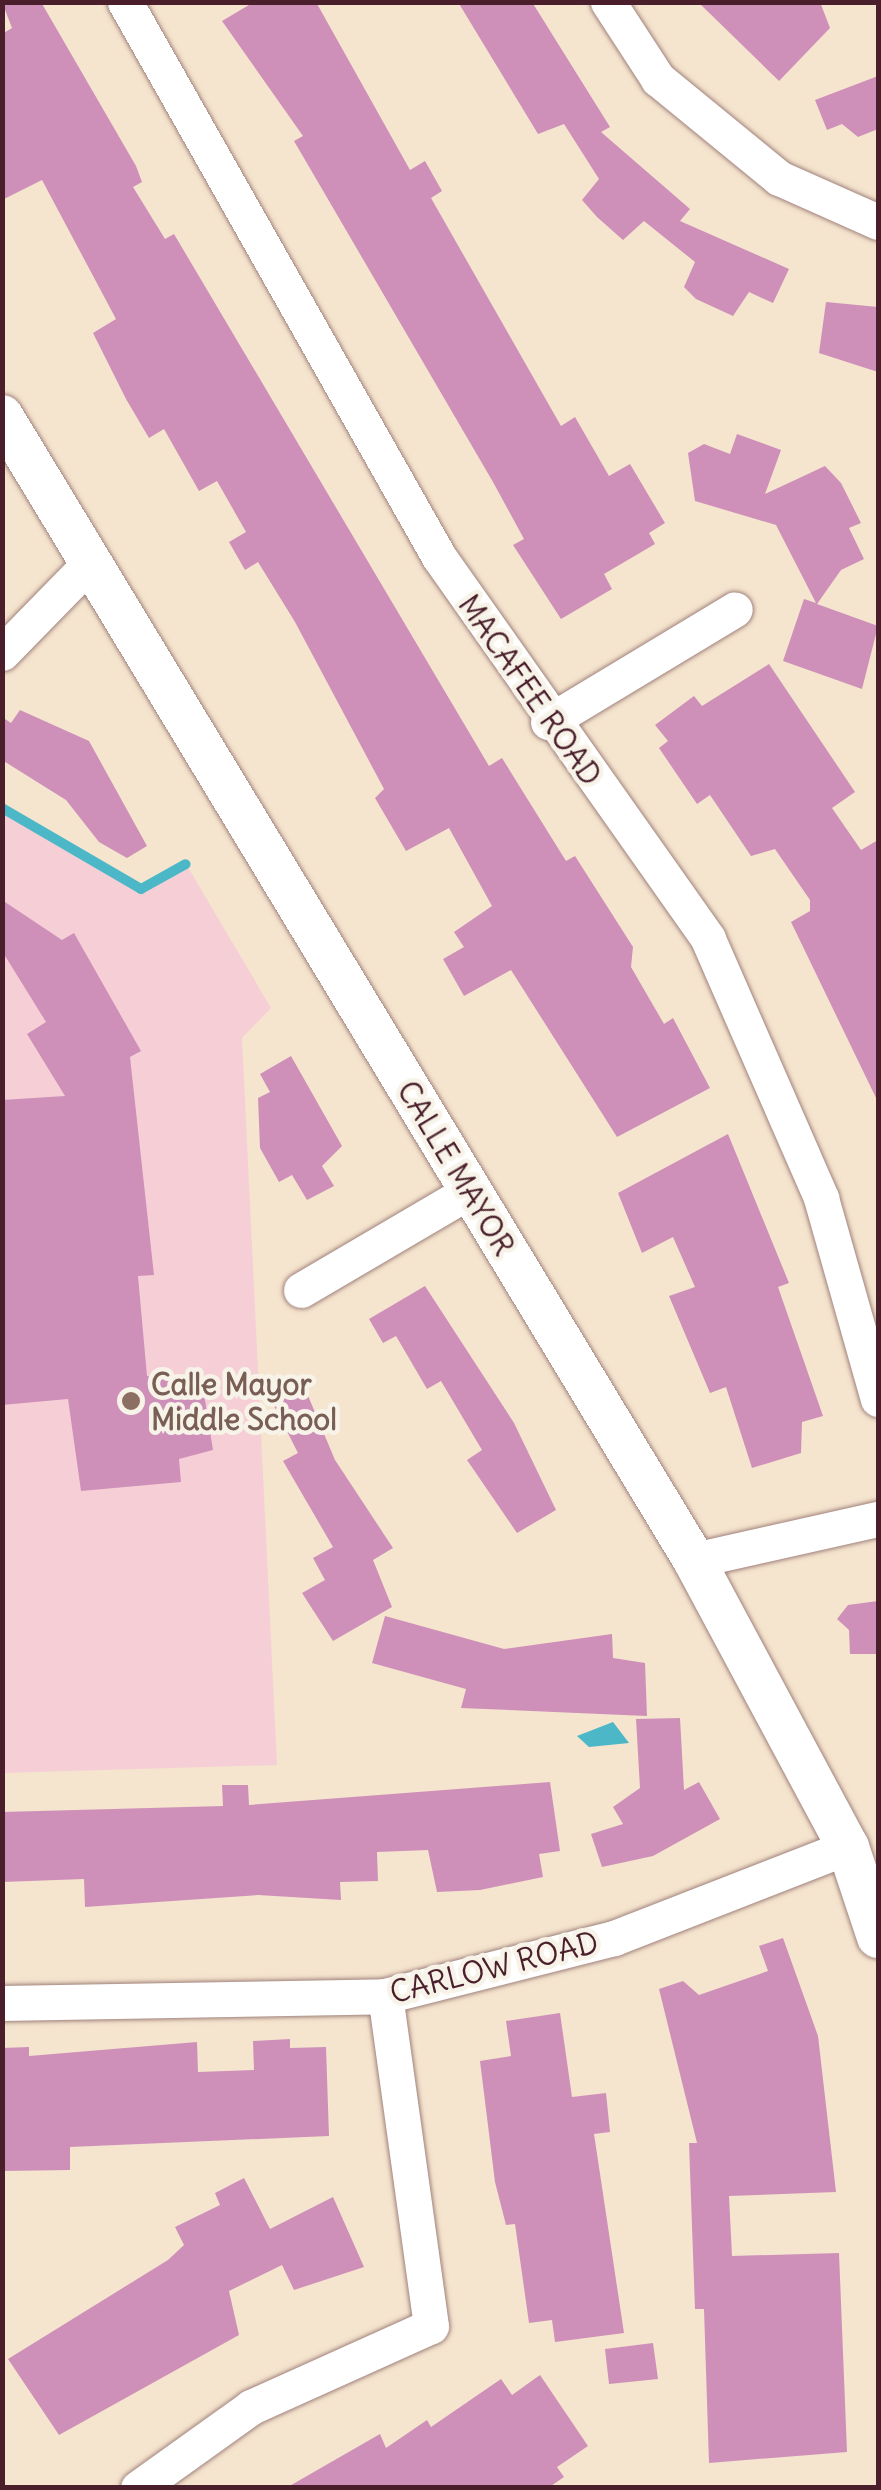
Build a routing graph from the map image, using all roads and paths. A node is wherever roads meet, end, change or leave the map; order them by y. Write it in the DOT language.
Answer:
graph roads {
  1 [pos="125,2"];
  2 [pos="608,2"];
  3 [pos="878,222"];
  4 [pos="2,416"];
  5 [pos="88,564"];
  6 [pos="735,608"];
  7 [pos="2,653"];
  8 [pos="548,722"];
  9 [pos="470,1190"];
  10 [pos="301,1290"];
  11 [pos="878,1399"];
  12 [pos="878,1519"];
  13 [pos="694,1560"];
  14 [pos="848,1847"];
  15 [pos="878,1936"];
  16 [pos="385,1996"];
  17 [pos="2,2003"];
  18 [pos="138,2488"];
  1 -- 8 [label="street, MACAFEE ROAD"];
  2 -- 3 [label="street"];
  4 -- 5 [label="street, CALLE MAYOR"];
  5 -- 7 [label="street"];
  5 -- 9 [label="street, CALLE MAYOR"];
  6 -- 8 [label="street"];
  8 -- 11 [label="street, MACAFEE ROAD"];
  9 -- 10 [label="street"];
  9 -- 13 [label="street, CALLE MAYOR"];
  12 -- 13 [label="street"];
  13 -- 14 [label="street, CALLE MAYOR"];
  14 -- 15 [label="street, CALLE MAYOR"];
  14 -- 16 [label="street, CARLOW ROAD"];
  16 -- 17 [label="street, CARLOW ROAD"];
  16 -- 18 [label="street"];
}
